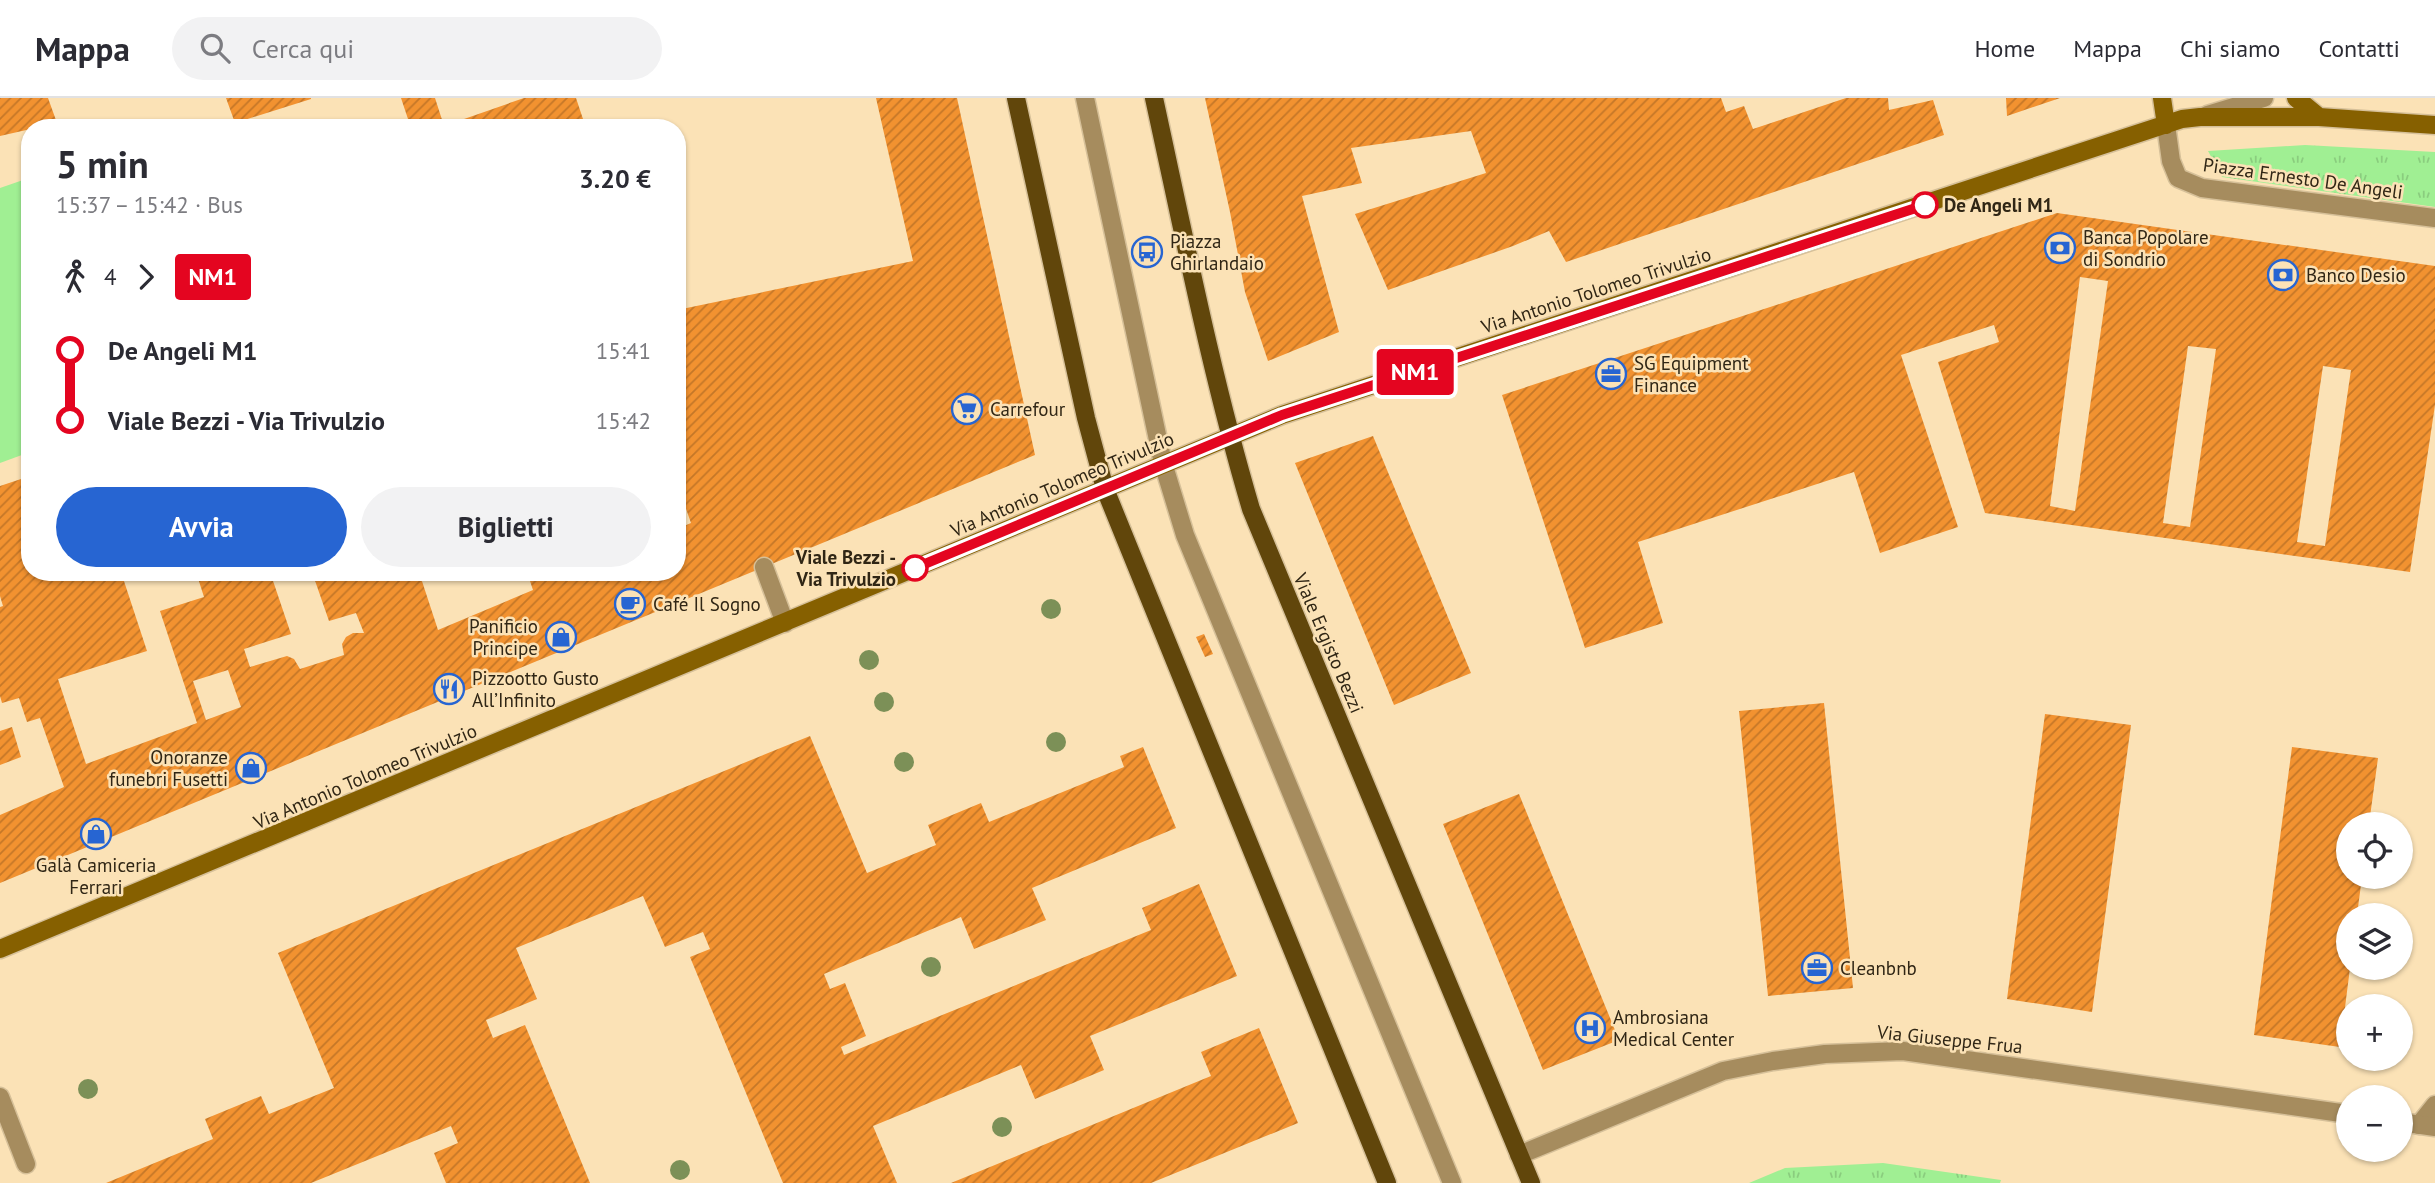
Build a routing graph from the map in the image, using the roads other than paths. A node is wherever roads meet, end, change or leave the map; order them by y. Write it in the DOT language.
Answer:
graph roads {
  1 [pos="1016,98"];
  2 [pos="1085,98"];
  3 [pos="1154,98"];
  4 [pos="2162,98"];
  5 [pos="2264,98"];
  6 [pos="2296,98"];
  7 [pos="2200,117"];
  8 [pos="2319,117"];
  9 [pos="2166,125"];
  10 [pos="2435,125"];
  11 [pos="2435,218"];
  12 [pos="1230,438"];
  13 [pos="1163,463"];
  14 [pos="1105,489"];
  15 [pos="764,567"];
  16 [pos="785,623"];
  17 [pos="0,949"];
  18 [pos="0,1097"];
  19 [pos="2435,1105"];
  20 [pos="2336,1112"];
  21 [pos="2427,1126"];
  22 [pos="1519,1155"];
  23 [pos="26,1164"];
  24 [pos="1387,1183"];
  25 [pos="1452,1183"];
  26 [pos="1531,1183"];
  1 -- 14 [label="main road"];
  2 -- 13 [label="street"];
  3 -- 12 [label="main road, Viale Ergisto Bezzi"];
  4 -- 9 [label="street, Piazza Ernesto De Angeli"];
  5 -- 7 [label="street"];
  6 -- 8 [label="street"];
  7 -- 8 [label="street"];
  7 -- 9 [label="street"];
  8 -- 10 [label="street"];
  9 -- 11 [label="street, Piazza Ernesto De Angeli"];
  9 -- 12 [label="street, Via Antonio Tolomeo Trivulzio"];
  12 -- 13 [label="street, Via Antonio Tolomeo Trivulzio"];
  12 -- 22 [label="main road, Viale Ergisto Bezzi"];
  13 -- 14 [label="street, Via Antonio Tolomeo Trivulzio"];
  13 -- 25 [label="street"];
  14 -- 16 [label="street, Via Antonio Tolomeo Trivulzio"];
  14 -- 24 [label="main road"];
  15 -- 16 [label="street"];
  16 -- 17 [label="street, Via Antonio Tolomeo Trivulzio"];
  18 -- 23 [label="street"];
  19 -- 21 [label="street"];
  20 -- 22 [label="street, Via Giuseppe Frua"];
  22 -- 26 [label="main road, Viale Ergisto Bezzi"];
}
